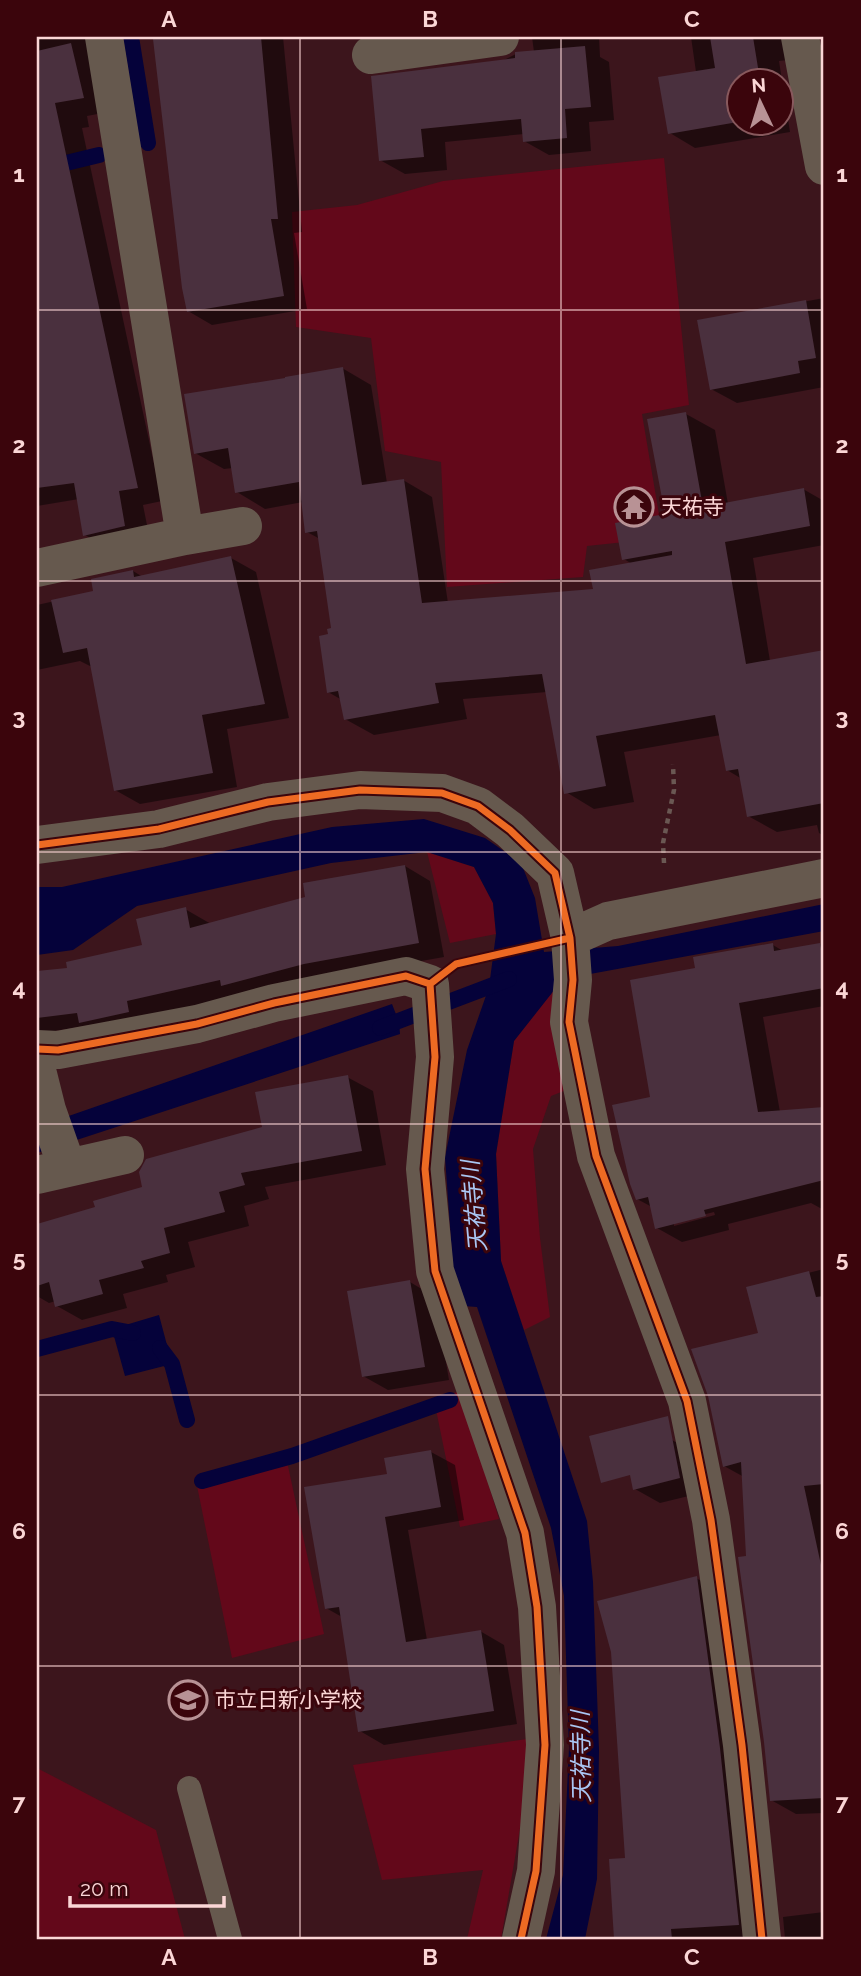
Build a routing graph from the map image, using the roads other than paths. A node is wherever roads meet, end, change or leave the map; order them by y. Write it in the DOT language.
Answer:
graph roads {
  1 [pos="104,37"];
  2 [pos="500,37"];
  3 [pos="800,37"];
  4 [pos="371,55"];
  5 [pos="824,166"];
  6 [pos="243,526"];
  7 [pos="185,536"];
  8 [pos="37,568"];
  9 [pos="37,845"];
  10 [pos="824,878"];
  11 [pos="570,938"];
  12 [pos="37,1049"];
  13 [pos="37,1070"];
  14 [pos="125,1155"];
  15 [pos="52,1171"];
  16 [pos="189,1788"];
  17 [pos="230,1939"];
  18 [pos="521,1939"];
  19 [pos="762,1939"];
  1 -- 7 [label="street"];
  2 -- 4 [label="street"];
  3 -- 5 [label="street"];
  6 -- 7 [label="street"];
  7 -- 8 [label="street"];
  9 -- 11 [label="street"];
  10 -- 11 [label="street"];
  11 -- 19 [label="street"];
  12 -- 18 [label="street"];
  13 -- 15 [label="street"];
  14 -- 15 [label="street"];
  16 -- 17 [label="lane"];
}
